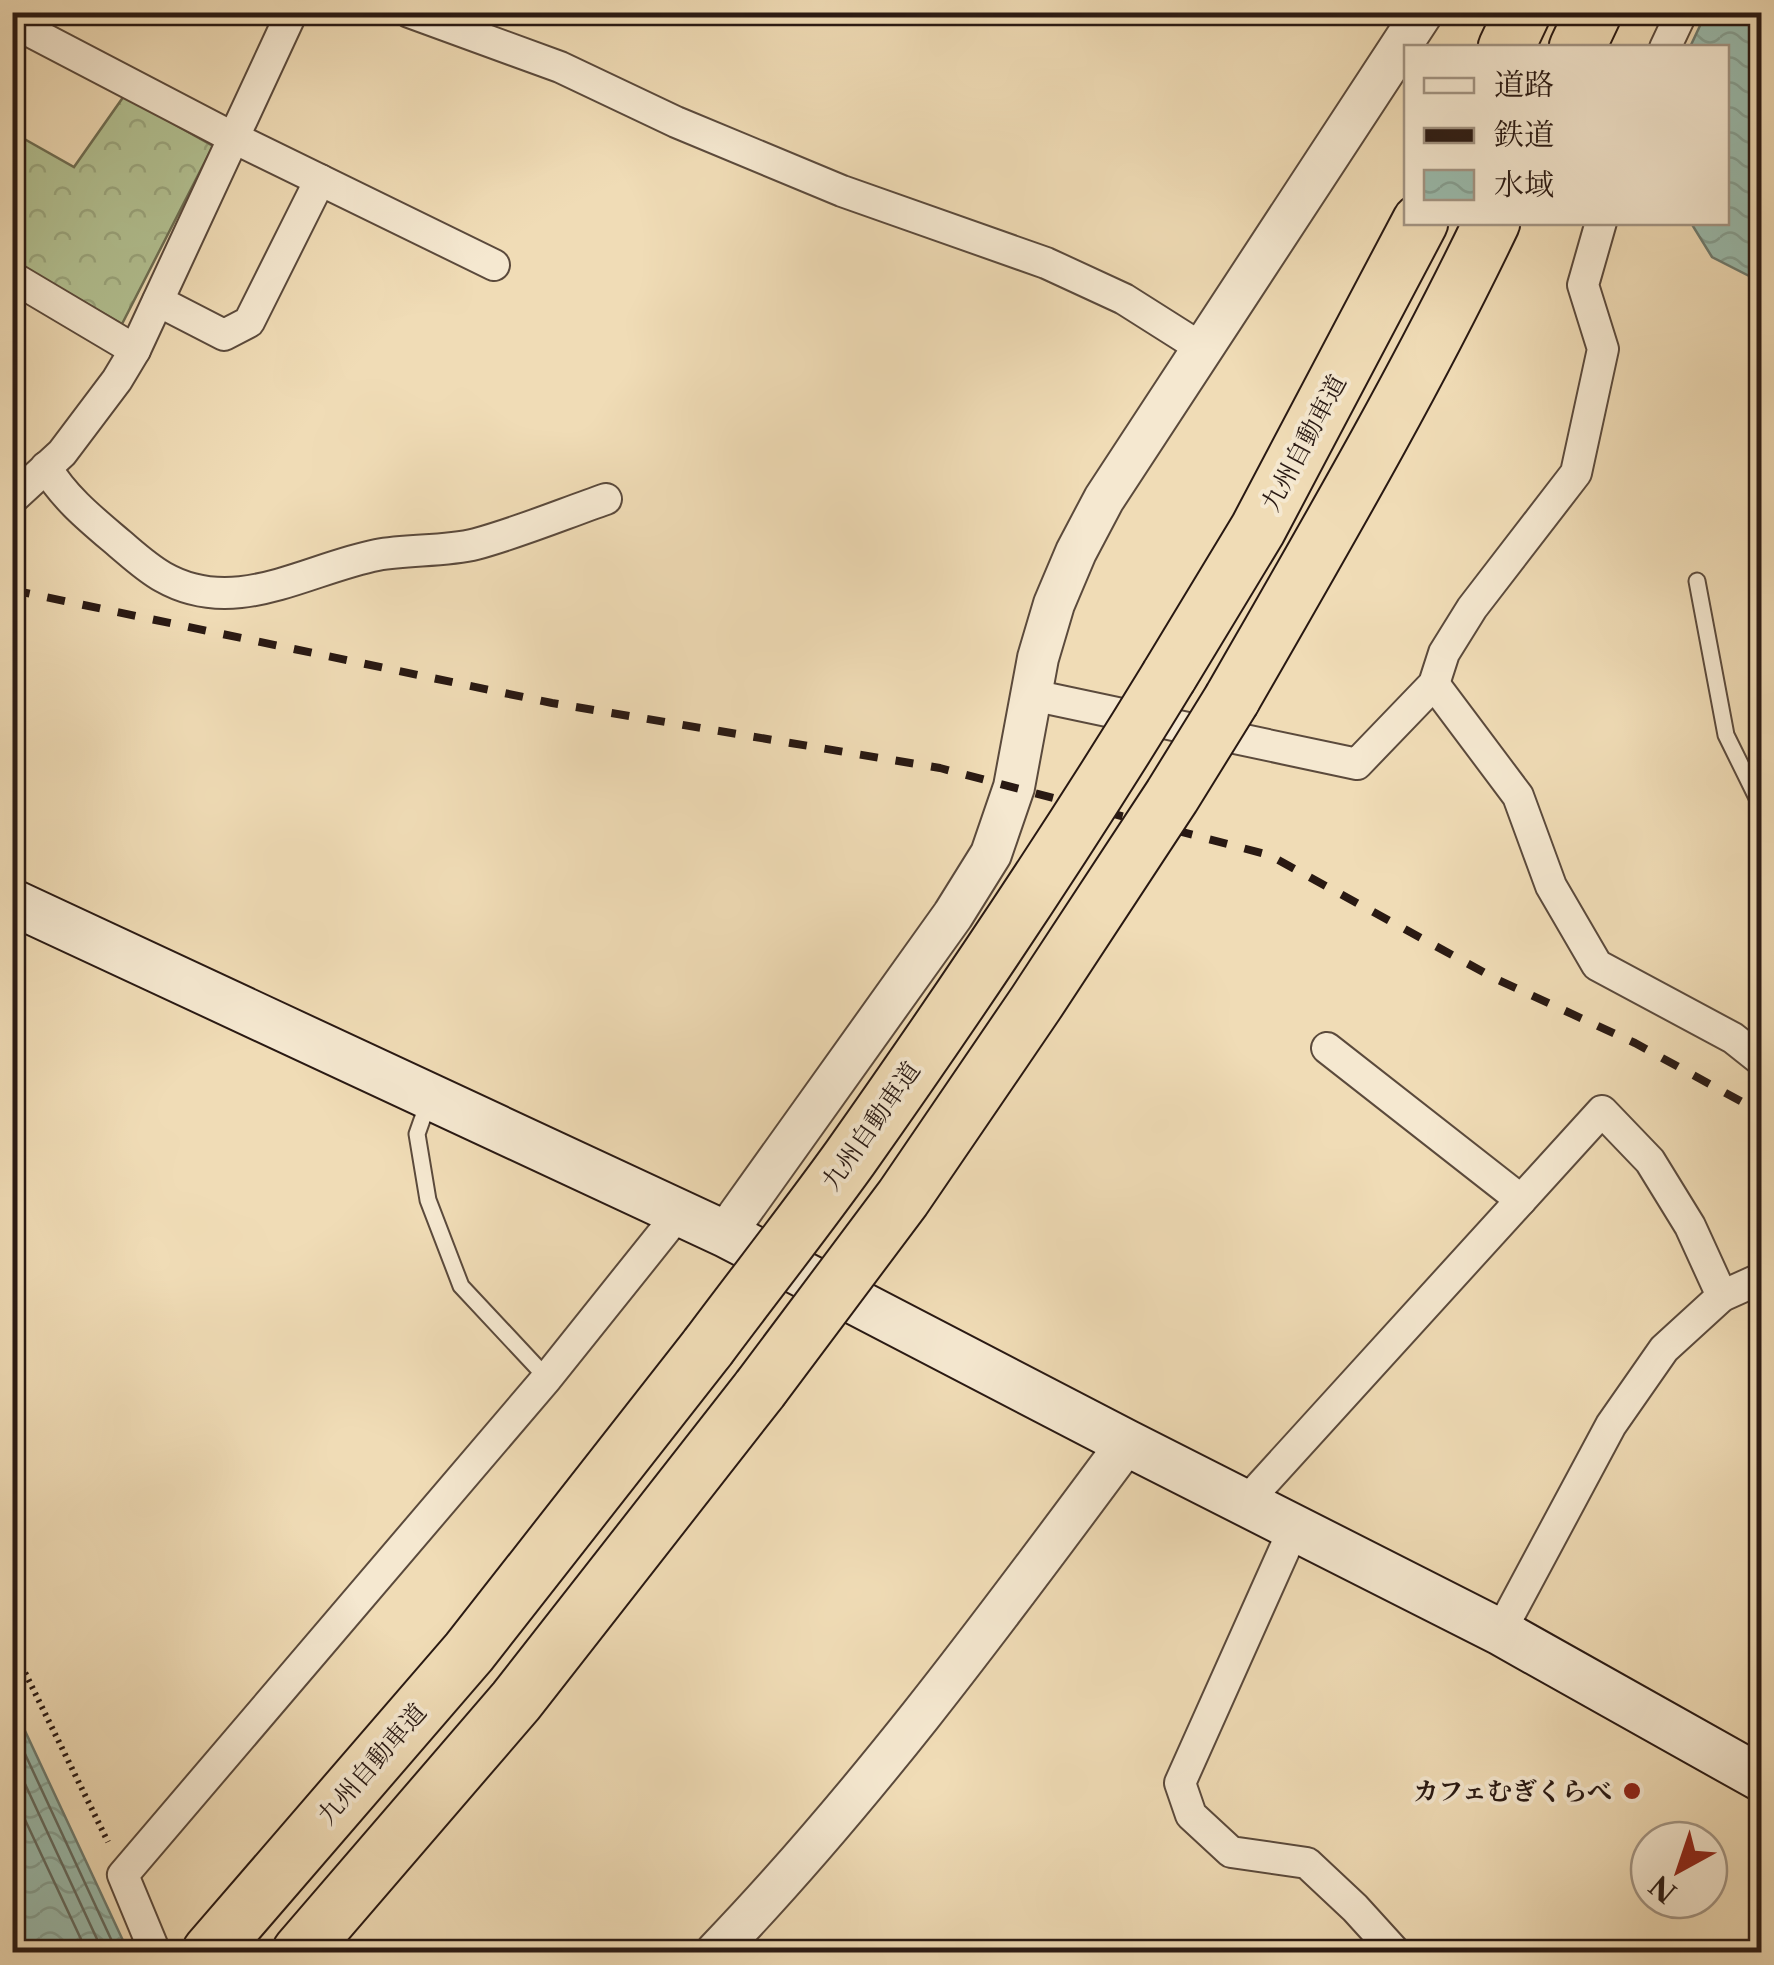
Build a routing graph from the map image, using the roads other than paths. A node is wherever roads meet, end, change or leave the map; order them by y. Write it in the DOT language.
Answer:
graph roads {
  1 [pos="292,12"];
  2 [pos="410,12"];
  3 [pos="1423,12"];
  4 [pos="1523,12"];
  5 [pos="1594,12"];
  6 [pos="1682,12"];
  7 [pos="12,22"];
  8 [pos="1507,45"];
  9 [pos="1578,45"];
  10 [pos="1666,45"];
  11 [pos="234,138"];
  12 [pos="320,180"];
  13 [pos="1418,225"];
  14 [pos="1491,225"];
  15 [pos="1600,225"];
  16 [pos="494,266"];
  17 [pos="12,277"];
  18 [pos="158,301"];
  19 [pos="1203,349"];
  20 [pos="134,350"];
  21 [pos="46,467"];
  22 [pos="12,498"];
  23 [pos="606,498"];
  24 [pos="1696,581"];
  25 [pos="1434,684"];
  26 [pos="1032,696"];
  27 [pos="1762,808"];
  28 [pos="12,902"];
  29 [pos="1328,1048"];
  30 [pos="1762,1060"];
  31 [pos="430,1096"];
  32 [pos="1521,1200"];
  33 [pos="678,1213"];
  34 [pos="725,1234"];
  35 [pos="1762,1278"];
  36 [pos="1722,1296"];
  37 [pos="547,1378"];
  38 [pos="1127,1443"];
  39 [pos="1246,1502"];
  40 [pos="1295,1526"];
  41 [pos="1500,1632"];
  42 [pos="1762,1779"];
  43 [pos="213,1949"];
  44 [pos="156,1952"];
  45 [pos="300,1952"];
  46 [pos="716,1952"];
  47 [pos="1395,1952"];
  1 -- 11 [label="street"];
  2 -- 19 [label="street"];
  3 -- 19 [label="street"];
  4 -- 8 [label="highway"];
  5 -- 9 [label="highway"];
  6 -- 10 [label="street"];
  7 -- 11 [label="street"];
  11 -- 12 [label="street"];
  11 -- 18 [label="street"];
  12 -- 16 [label="street"];
  12 -- 18 [label="street"];
  13 -- 43 [label="highway, 九州自動車道, bridge"];
  14 -- 45 [label="highway, bridge"];
  15 -- 25 [label="street"];
  17 -- 20 [label="street"];
  18 -- 20 [label="street"];
  19 -- 26 [label="street"];
  20 -- 21 [label="street"];
  21 -- 22 [label="street"];
  21 -- 23 [label="street"];
  24 -- 27 [label="lane"];
  25 -- 26 [label="street"];
  25 -- 30 [label="street"];
  26 -- 34 [label="street"];
  28 -- 31 [label="main road"];
  29 -- 32 [label="street"];
  31 -- 33 [label="main road"];
  31 -- 37 [label="lane"];
  32 -- 36 [label="street"];
  32 -- 39 [label="street"];
  33 -- 34 [label="main road"];
  33 -- 37 [label="street"];
  34 -- 38 [label="main road"];
  35 -- 36 [label="street"];
  36 -- 41 [label="street"];
  37 -- 44 [label="street"];
  38 -- 39 [label="main road"];
  38 -- 46 [label="street"];
  39 -- 40 [label="main road"];
  40 -- 41 [label="main road"];
  40 -- 47 [label="street"];
  41 -- 42 [label="main road"];
}
